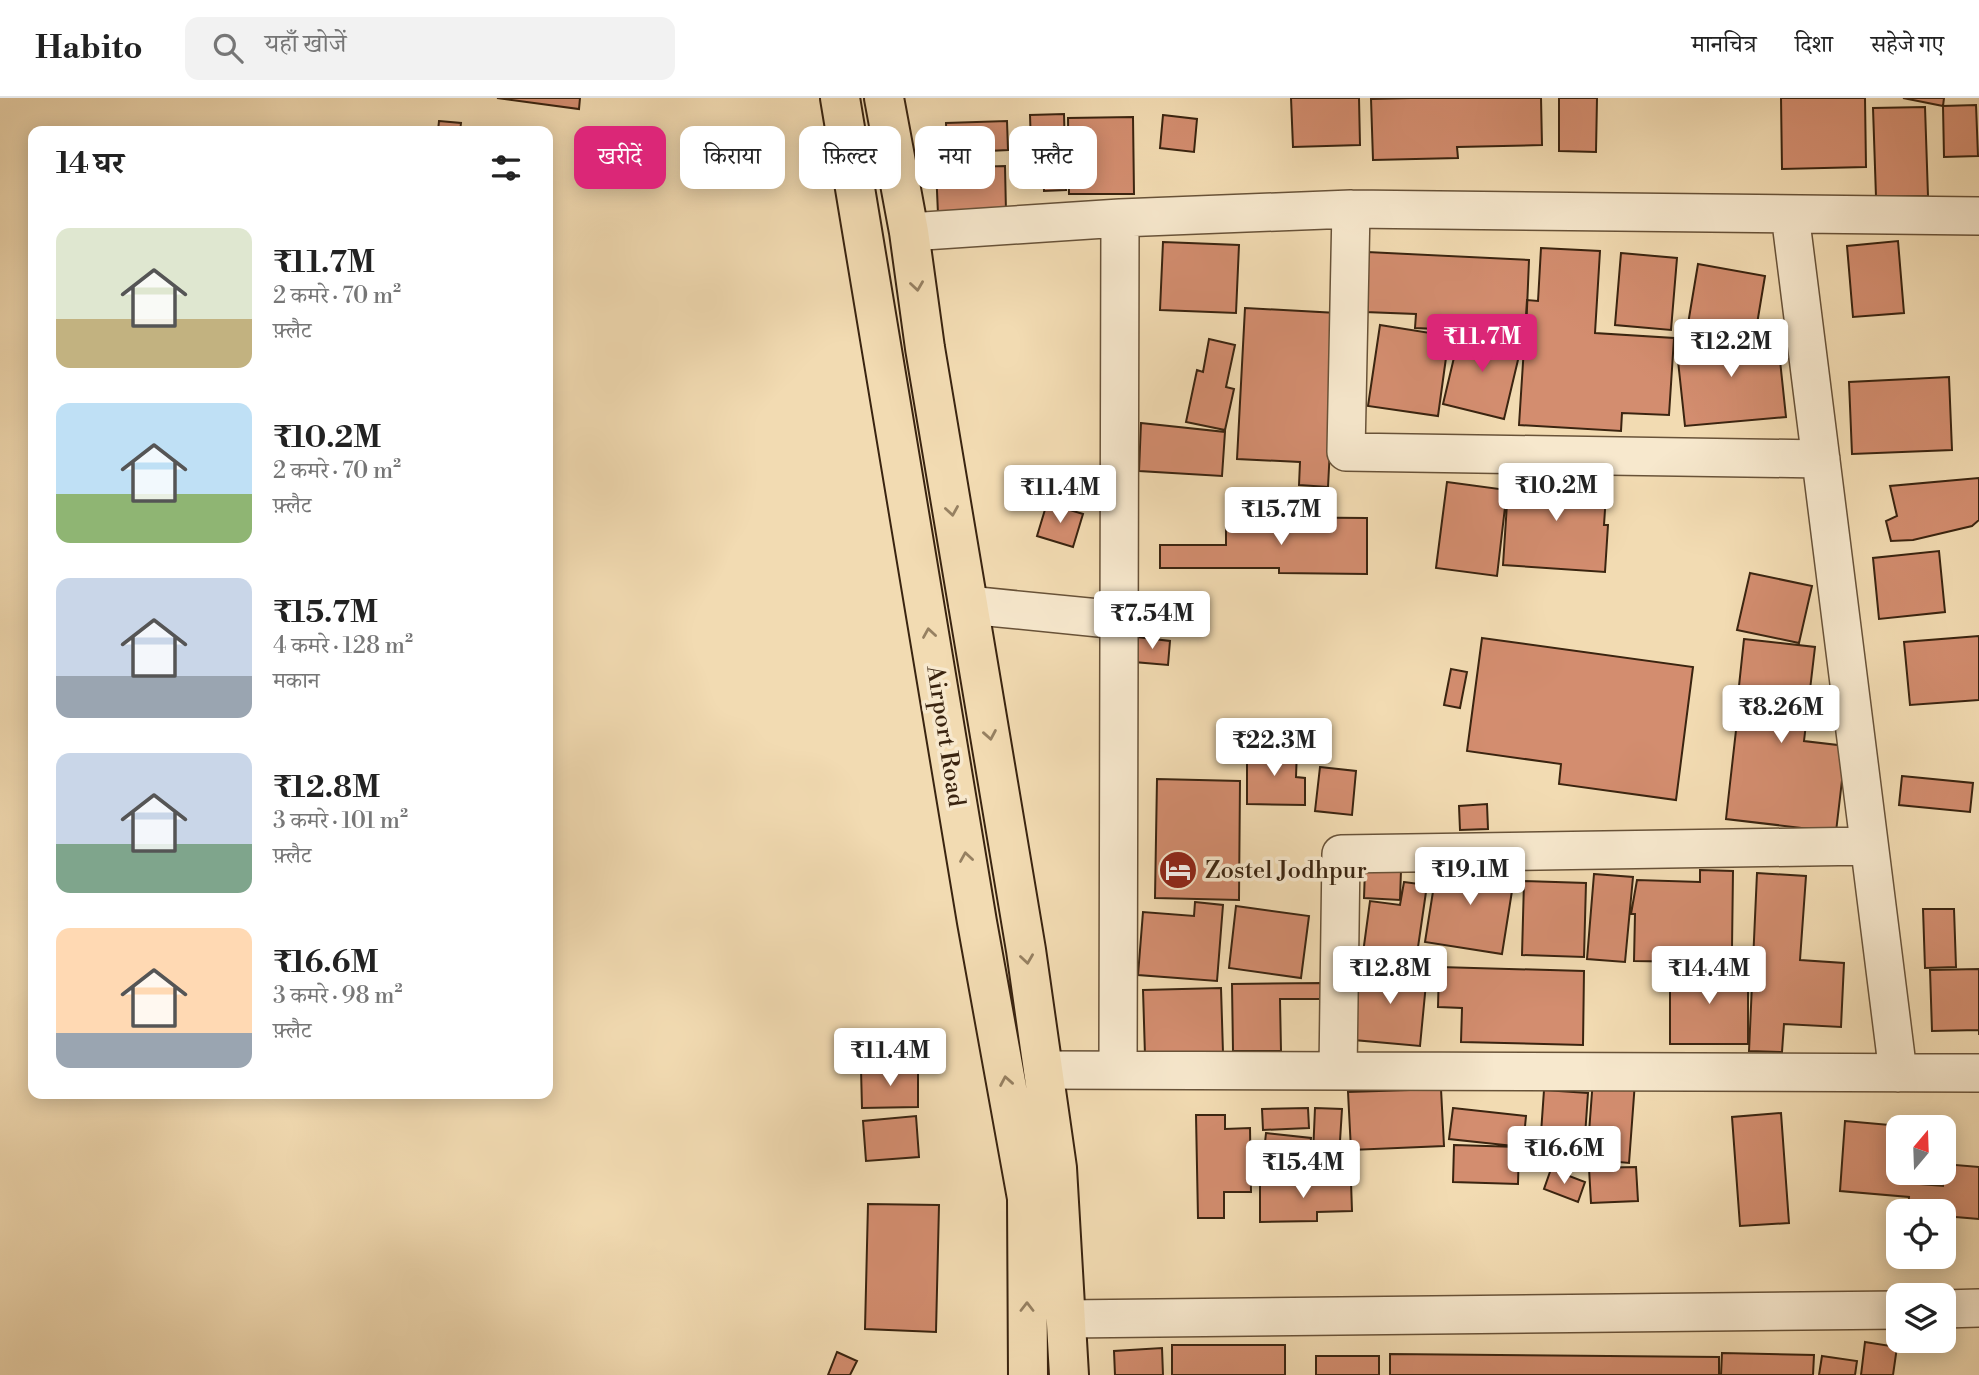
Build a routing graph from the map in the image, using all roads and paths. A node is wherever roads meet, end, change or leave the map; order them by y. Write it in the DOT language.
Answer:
graph roads {
  1 [pos="840,98"];
  2 [pos="884,98"];
  3 [pos="1351,209"];
  4 [pos="1790,214"];
  5 [pos="1979,216"];
  6 [pos="1120,218"];
  7 [pos="909,232"];
  8 [pos="1821,459"];
  9 [pos="968,605"];
  10 [pos="1119,620"];
  11 [pos="1869,846"];
  12 [pos="1043,1070"];
  13 [pos="1118,1070"];
  14 [pos="1338,1072"];
  15 [pos="1898,1073"];
  16 [pos="1979,1073"];
  17 [pos="1979,1308"];
  18 [pos="1956,1309"];
  19 [pos="1886,1310"];
  20 [pos="1066,1319"];
  21 [pos="1028,1375"];
  22 [pos="1069,1375"];
  21 -- 1 [label="main road, Airport Road, one-way"];
  2 -- 7 [label="main road, Airport Road"];
  3 -- 4 [label="street"];
  3 -- 6 [label="street"];
  3 -- 8 [label="street"];
  4 -- 5 [label="street"];
  4 -- 8 [label="street"];
  6 -- 7 [label="street"];
  6 -- 10 [label="street"];
  7 -- 9 [label="main road, Airport Road, one-way"];
  8 -- 11 [label="street"];
  9 -- 10 [label="street"];
  9 -- 12 [label="main road, Airport Road, one-way"];
  10 -- 13 [label="street"];
  11 -- 14 [label="street"];
  11 -- 15 [label="street"];
  12 -- 13 [label="street"];
  12 -- 20 [label="main road, Airport Road"];
  13 -- 14 [label="street"];
  14 -- 15 [label="street"];
  15 -- 16 [label="street"];
  17 -- 18 [label="street"];
  19 -- 20 [label="street"];
  20 -- 22 [label="main road, Airport Road"];
}
